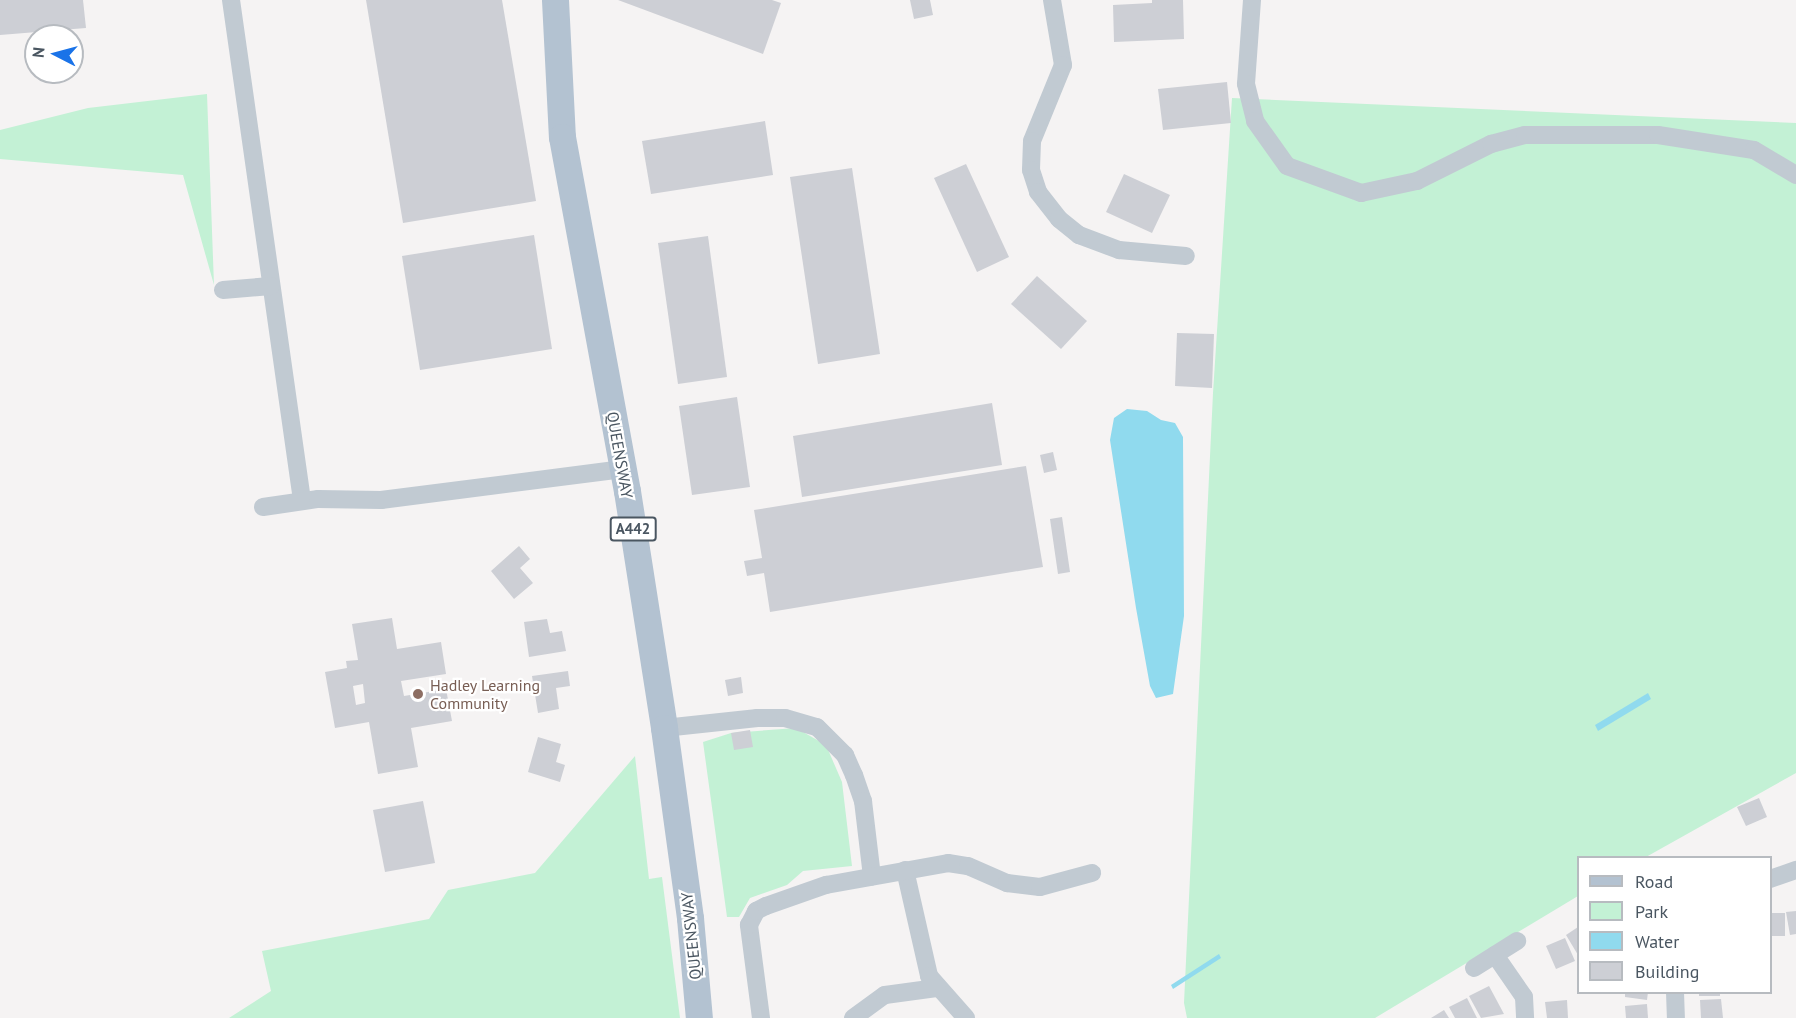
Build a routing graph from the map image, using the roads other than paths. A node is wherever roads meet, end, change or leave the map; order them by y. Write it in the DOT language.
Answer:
graph roads {
  1 [pos="231,0"];
  2 [pos="555,0"];
  3 [pos="1052,0"];
  4 [pos="1252,0"];
  5 [pos="1796,176"];
  6 [pos="1185,256"];
  7 [pos="271,285"];
  8 [pos="224,290"];
  9 [pos="623,469"];
  10 [pos="302,500"];
  11 [pos="263,507"];
  12 [pos="664,728"];
  13 [pos="905,870"];
  14 [pos="1796,870"];
  15 [pos="1092,873"];
  16 [pos="872,876"];
  17 [pos="1772,878"];
  18 [pos="1517,941"];
  19 [pos="1495,955"];
  20 [pos="1474,968"];
  21 [pos="937,988"];
  22 [pos="1675,994"];
  23 [pos="699,1018"];
  24 [pos="760,1018"];
  25 [pos="853,1018"];
  26 [pos="966,1018"];
  27 [pos="1525,1018"];
  28 [pos="1676,1018"];
  1 -- 7 [label="street"];
  2 -- 9 [label="main road, QUEENSWAY / A442"];
  3 -- 6 [label="street"];
  4 -- 5 [label="street"];
  7 -- 8 [label="street"];
  7 -- 10 [label="street"];
  9 -- 10 [label="street"];
  9 -- 12 [label="main road, QUEENSWAY / A442"];
  10 -- 11 [label="street"];
  12 -- 16 [label="street"];
  12 -- 23 [label="main road, QUEENSWAY / A442"];
  13 -- 15 [label="street"];
  13 -- 16 [label="street"];
  13 -- 21 [label="street"];
  14 -- 17 [label="street"];
  16 -- 24 [label="street"];
  18 -- 19 [label="street"];
  19 -- 20 [label="street"];
  19 -- 27 [label="street"];
  21 -- 25 [label="street"];
  21 -- 26 [label="street"];
  22 -- 28 [label="street"];
}
